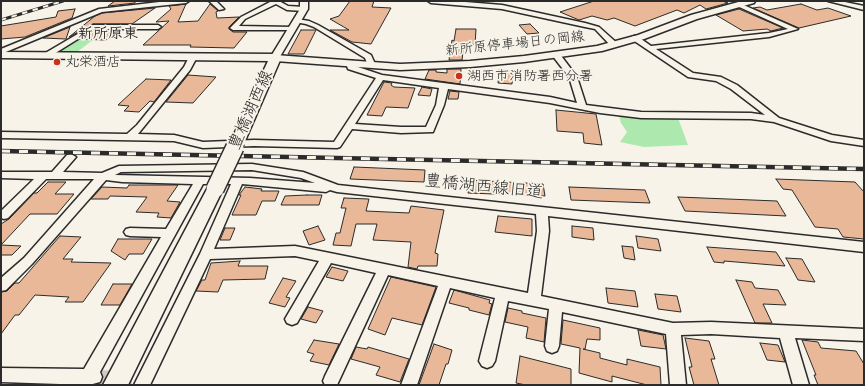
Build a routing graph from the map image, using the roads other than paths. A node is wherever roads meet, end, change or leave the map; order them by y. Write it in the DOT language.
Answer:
graph roads {
  1 [pos="186,1"];
  2 [pos="212,1"];
  3 [pos="431,1"];
  4 [pos="751,1"];
  5 [pos="831,1"];
  6 [pos="276,2"];
  7 [pos="304,5"];
  8 [pos="739,5"];
  9 [pos="864,8"];
  10 [pos="221,9"];
  11 [pos="294,25"];
  12 [pos="158,27"];
  13 [pos="634,38"];
  14 [pos="614,44"];
  15 [pos="649,48"];
  16 [pos="1,53"];
  17 [pos="46,55"];
  18 [pos="556,55"];
  19 [pos="193,57"];
  20 [pos="275,58"];
  21 [pos="350,63"];
  22 [pos="371,64"];
  23 [pos="381,77"];
  24 [pos="444,86"];
  25 [pos="582,106"];
  26 [pos="776,120"];
  27 [pos="350,126"];
  28 [pos="1,135"];
  29 [pos="129,138"];
  30 [pos="864,143"];
  31 [pos="71,157"];
  32 [pos="49,175"];
  33 [pos="1,176"];
  34 [pos="103,176"];
  35 [pos="238,181"];
  36 [pos="208,185"];
  37 [pos="337,188"];
  38 [pos="542,210"];
  39 [pos="4,215"];
  40 [pos="130,232"];
  41 [pos="171,232"];
  42 [pos="864,247"];
  43 [pos="206,254"];
  44 [pos="327,259"];
  45 [pos="384,269"];
  46 [pos="446,282"];
  47 [pos="1,286"];
  48 [pos="503,294"];
  49 [pos="534,300"];
  50 [pos="556,305"];
  51 [pos="292,318"];
  52 [pos="673,329"];
  53 [pos="786,331"];
  54 [pos="864,335"];
  55 [pos="552,346"];
  56 [pos="487,361"];
  57 [pos="1,375"];
  58 [pos="100,380"];
  59 [pos="331,381"];
  60 [pos="142,385"];
  61 [pos="409,385"];
  62 [pos="678,385"];
  63 [pos="801,385"];
  1 -- 16 [label="street"];
  2 -- 10 [label="street"];
  3 -- 14 [label="street"];
  4 -- 8 [label="main road, 新所原停車場日の岡線"];
  5 -- 9 [label="street"];
  6 -- 7 [label="street"];
  6 -- 11 [label="street"];
  7 -- 11 [label="street"];
  8 -- 13 [label="main road, 新所原停車場日の岡線"];
  8 -- 15 [label="street"];
  11 -- 20 [label="street"];
  11 -- 22 [label="street"];
  12 -- 17 [label="street"];
  13 -- 14 [label="main road, 新所原停車場日の岡線"];
  13 -- 15 [label="street"];
  14 -- 18 [label="main road, 新所原停車場日の岡線"];
  15 -- 26 [label="street"];
  16 -- 17 [label="main road, 豊橋湖西線"];
  17 -- 19 [label="main road, 豊橋湖西線"];
  18 -- 22 [label="main road, 新所原停車場日の岡線"];
  18 -- 25 [label="street"];
  19 -- 20 [label="main road, 豊橋湖西線"];
  19 -- 29 [label="street"];
  20 -- 21 [label="main road, 新所原停車場日の岡線"];
  20 -- 36 [label="main road, 豊橋湖西線, bridge"];
  21 -- 22 [label="main road, 新所原停車場日の岡線"];
  21 -- 23 [label="street"];
  23 -- 24 [label="street"];
  23 -- 27 [label="street"];
  24 -- 25 [label="street"];
  24 -- 27 [label="street"];
  25 -- 26 [label="street"];
  26 -- 30 [label="street"];
  27 -- 29 [label="street"];
  28 -- 29 [label="street"];
  31 -- 32 [label="street"];
  32 -- 33 [label="street"];
  32 -- 34 [label="street"];
  32 -- 39 [label="street"];
  34 -- 36 [label="street"];
  34 -- 37 [label="street, 豊橋湖西線旧道"];
  34 -- 47 [label="street"];
  35 -- 36 [label="street"];
  35 -- 37 [label="street"];
  35 -- 43 [label="street"];
  36 -- 41 [label="street"];
  36 -- 58 [label="main road, 豊橋湖西線"];
  37 -- 38 [label="street, 豊橋湖西線旧道"];
  38 -- 42 [label="street, 豊橋湖西線旧道"];
  38 -- 49 [label="street"];
  40 -- 41 [label="street"];
  41 -- 58 [label="street"];
  43 -- 44 [label="street"];
  43 -- 60 [label="street"];
  44 -- 45 [label="street"];
  44 -- 51 [label="street"];
  45 -- 46 [label="street"];
  45 -- 59 [label="street"];
  46 -- 48 [label="street"];
  46 -- 61 [label="street"];
  48 -- 49 [label="street"];
  48 -- 56 [label="street"];
  49 -- 50 [label="street"];
  50 -- 52 [label="street"];
  50 -- 55 [label="street"];
  52 -- 53 [label="street"];
  52 -- 62 [label="street"];
  53 -- 54 [label="street"];
  53 -- 63 [label="street"];
  57 -- 58 [label="street"];
}
